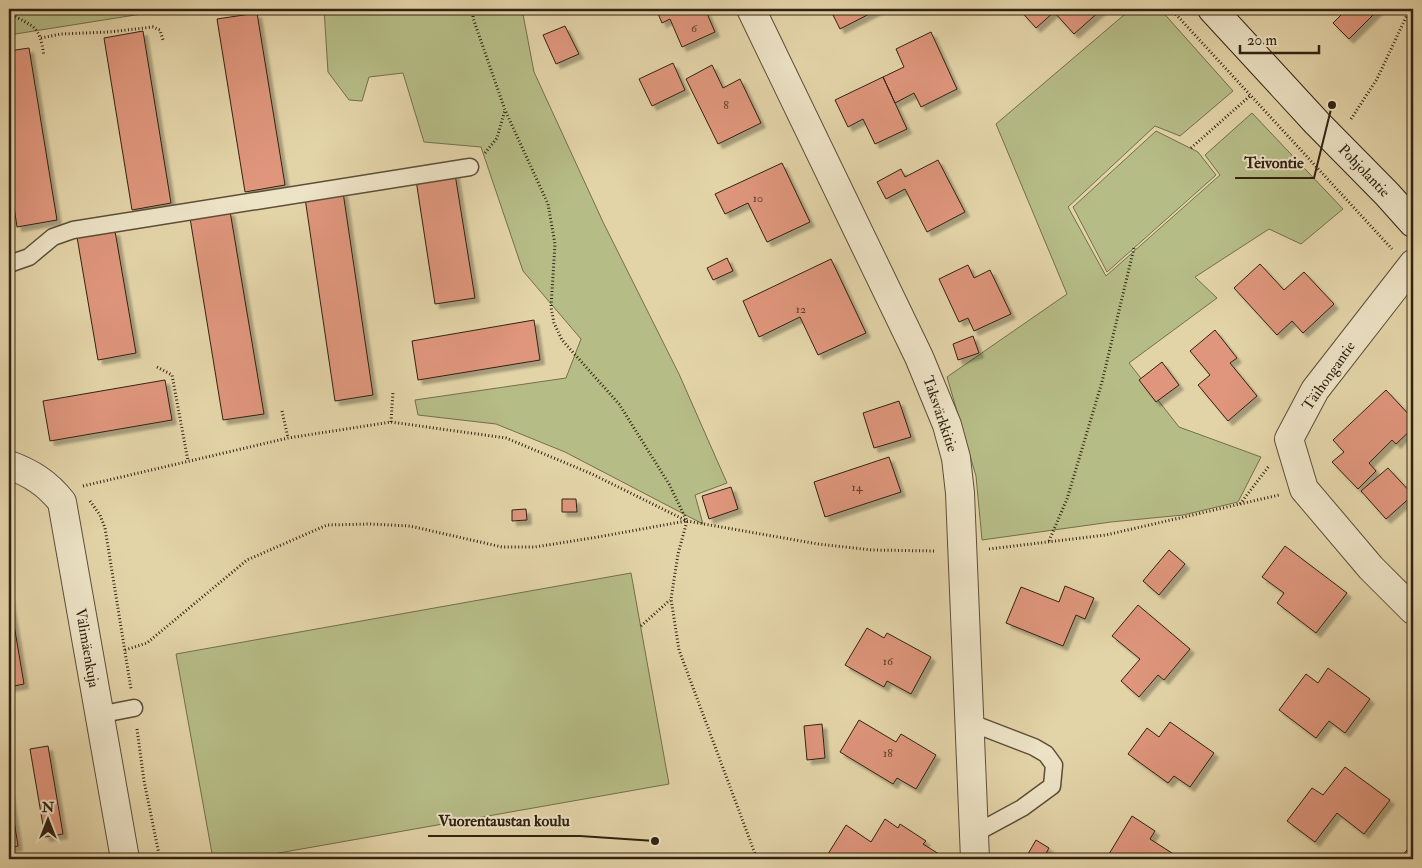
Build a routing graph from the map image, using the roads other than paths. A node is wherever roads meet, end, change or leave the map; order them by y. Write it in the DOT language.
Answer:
graph roads {
  1 [pos="751,9"];
  2 [pos="1212,9"];
  3 [pos="470,167"];
  4 [pos="1413,223"];
  5 [pos="9,264"];
  6 [pos="1412,266"];
  7 [pos="9,465"];
  8 [pos="1413,610"];
  9 [pos="134,708"];
  10 [pos="98,715"];
  11 [pos="969,722"];
  12 [pos="975,847"];
  13 [pos="125,859"];
  1 -- 11 [label="street, Taksvärkkitie"];
  2 -- 4 [label="street, Pohjolantie"];
  3 -- 5 [label="lane"];
  6 -- 8 [label="street, Täihongantie"];
  7 -- 10 [label="street, Välimäenkuja"];
  9 -- 10 [label="lane"];
  10 -- 13 [label="street, Välimäenkuja"];
  11 -- 12 [label="street, Taksvärkkitie"];
  11 -- 12 [label="lane"];
}
